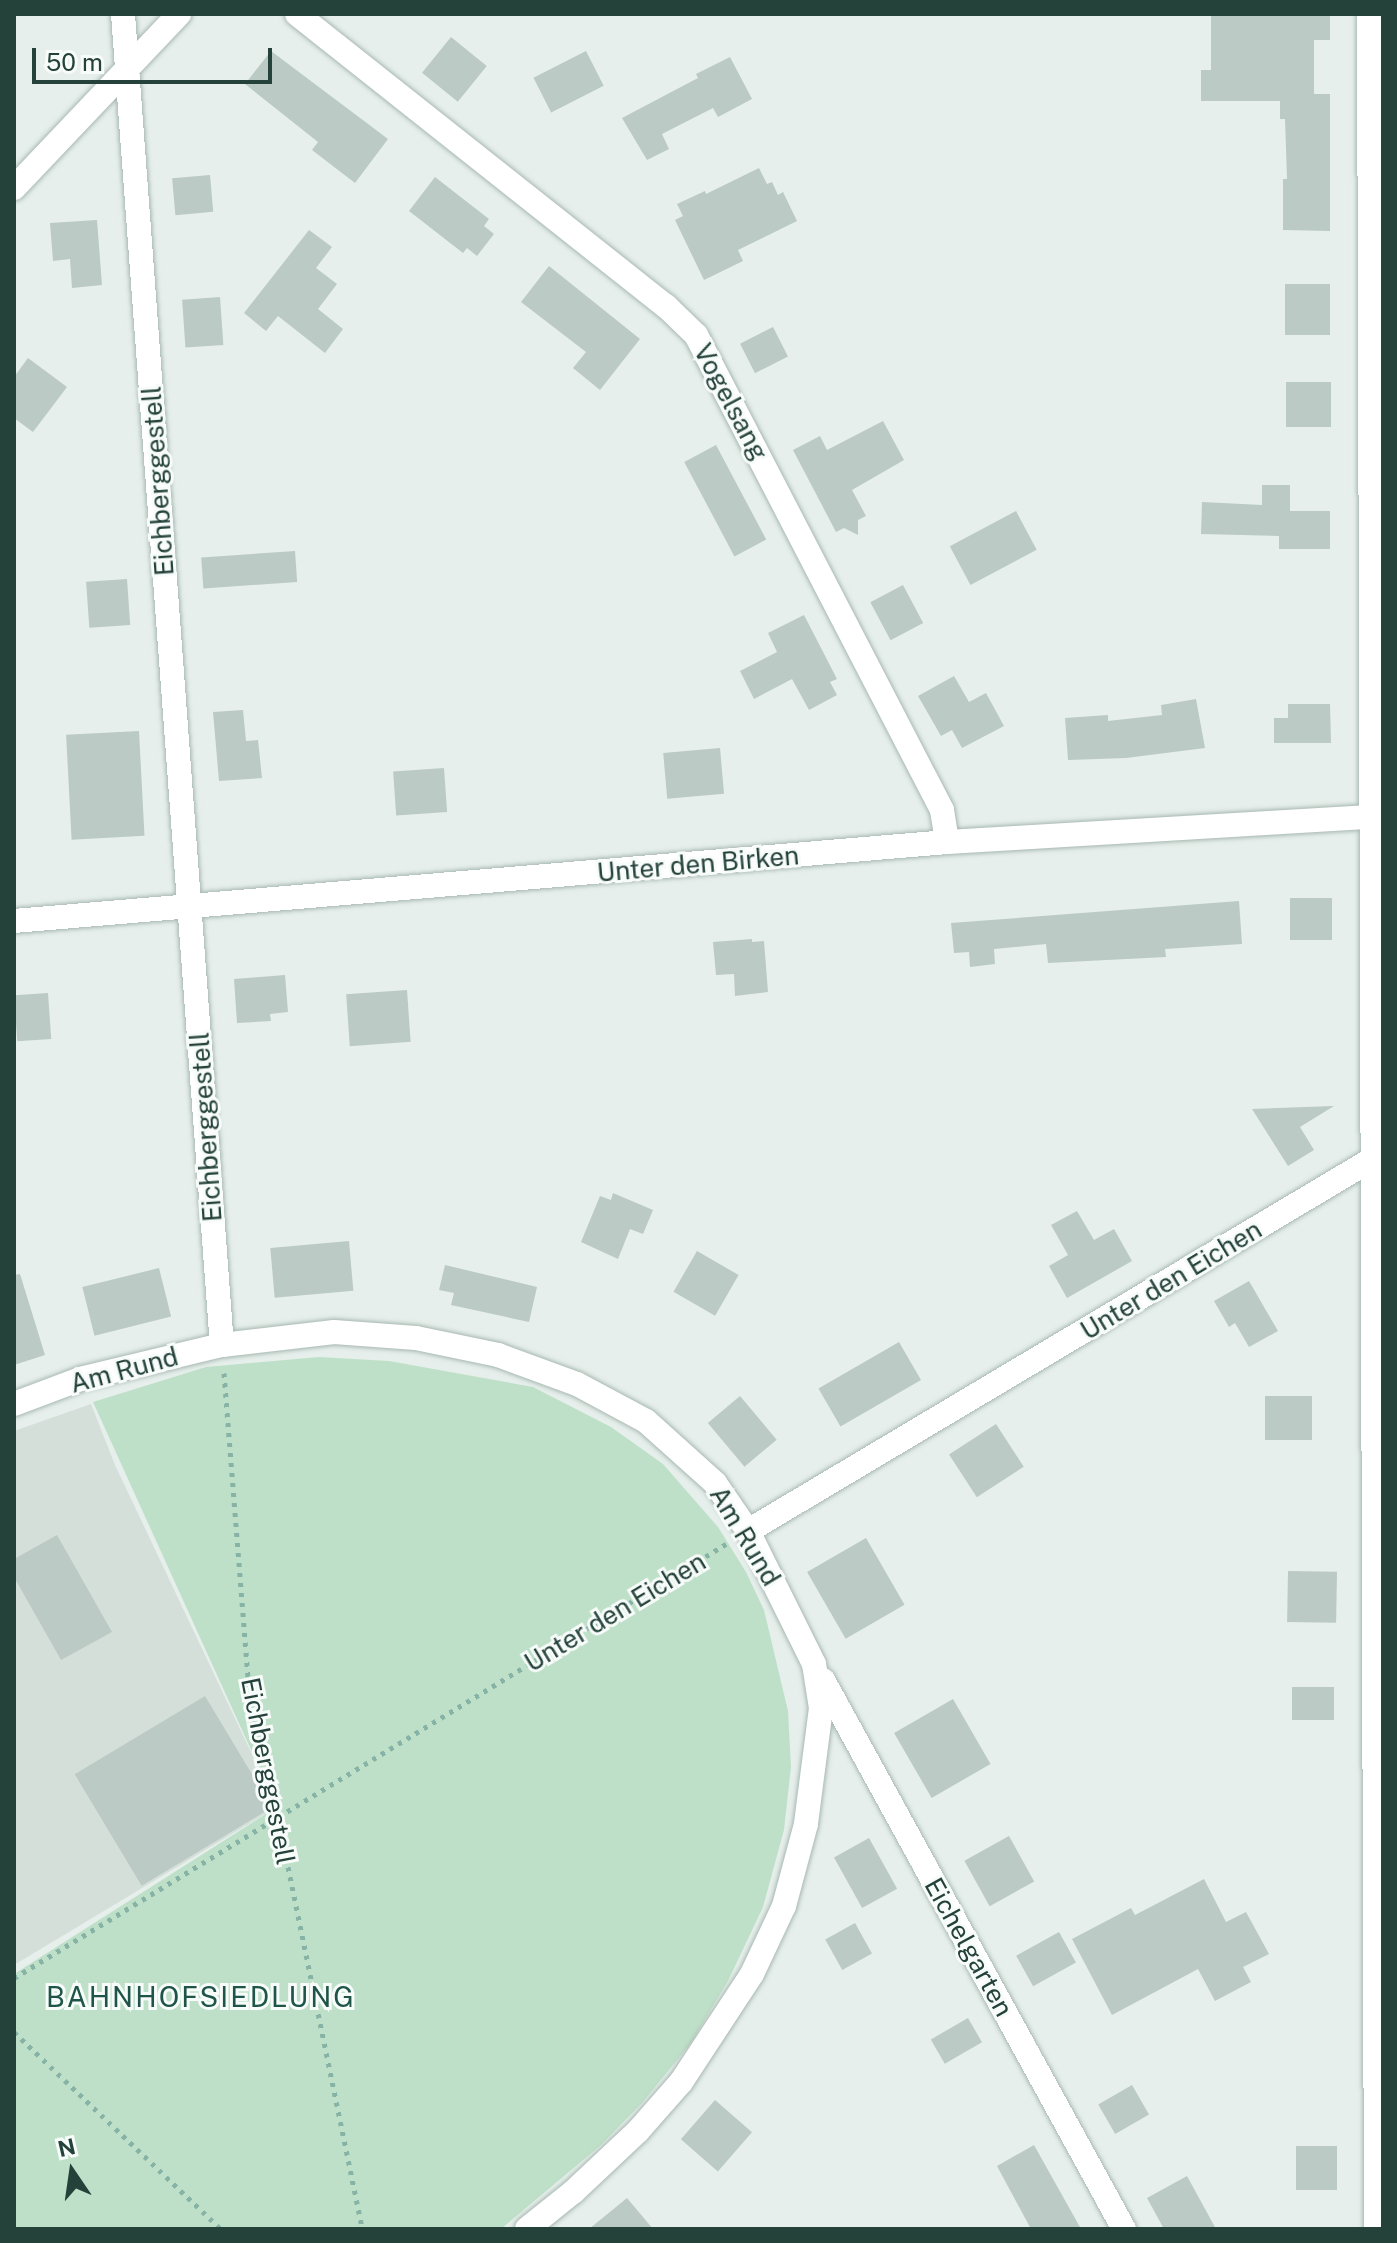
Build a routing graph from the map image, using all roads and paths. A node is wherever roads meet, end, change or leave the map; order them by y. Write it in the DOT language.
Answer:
graph roads {
  1 [pos="123,14"];
  2 [pos="179,14"];
  3 [pos="297,14"];
  4 [pos="1369,14"];
  5 [pos="126,66"];
  6 [pos="14,188"];
  7 [pos="1376,817"];
  8 [pos="947,842"];
  9 [pos="191,908"];
  10 [pos="14,921"];
  11 [pos="1378,1156"];
  12 [pos="222,1345"];
  13 [pos="14,1404"];
  14 [pos="748,1531"];
  15 [pos="814,1664"];
  16 [pos="278,1818"];
  17 [pos="14,1978"];
  18 [pos="14,2032"];
  19 [pos="221,2229"];
  20 [pos="362,2229"];
  21 [pos="527,2229"];
  22 [pos="1124,2229"];
  23 [pos="1376,2229"];
  1 -- 5 [label="street, Eichberggestell"];
  2 -- 5 [label="street"];
  3 -- 8 [label="street, Vogelsang"];
  4 -- 7 [label="street"];
  5 -- 6 [label="street"];
  5 -- 9 [label="street, Eichberggestell"];
  7 -- 8 [label="street, Unter den Birken"];
  7 -- 11 [label="street"];
  8 -- 9 [label="street, Unter den Birken"];
  9 -- 10 [label="street, Unter den Birken"];
  9 -- 12 [label="street, Eichberggestell"];
  11 -- 14 [label="street, Unter den Eichen"];
  11 -- 23 [label="street"];
  12 -- 13 [label="street, Am Rund"];
  12 -- 14 [label="street, Am Rund"];
  12 -- 16 [label="path, Eichberggestell"];
  14 -- 15 [label="street, Am Rund"];
  14 -- 16 [label="path, Unter den Eichen"];
  15 -- 21 [label="street, Am Rund"];
  15 -- 22 [label="street, Eichelgarten"];
  16 -- 17 [label="path, Unter den Eichen"];
  16 -- 20 [label="path, Eichberggestell"];
  18 -- 19 [label="path"];
}
